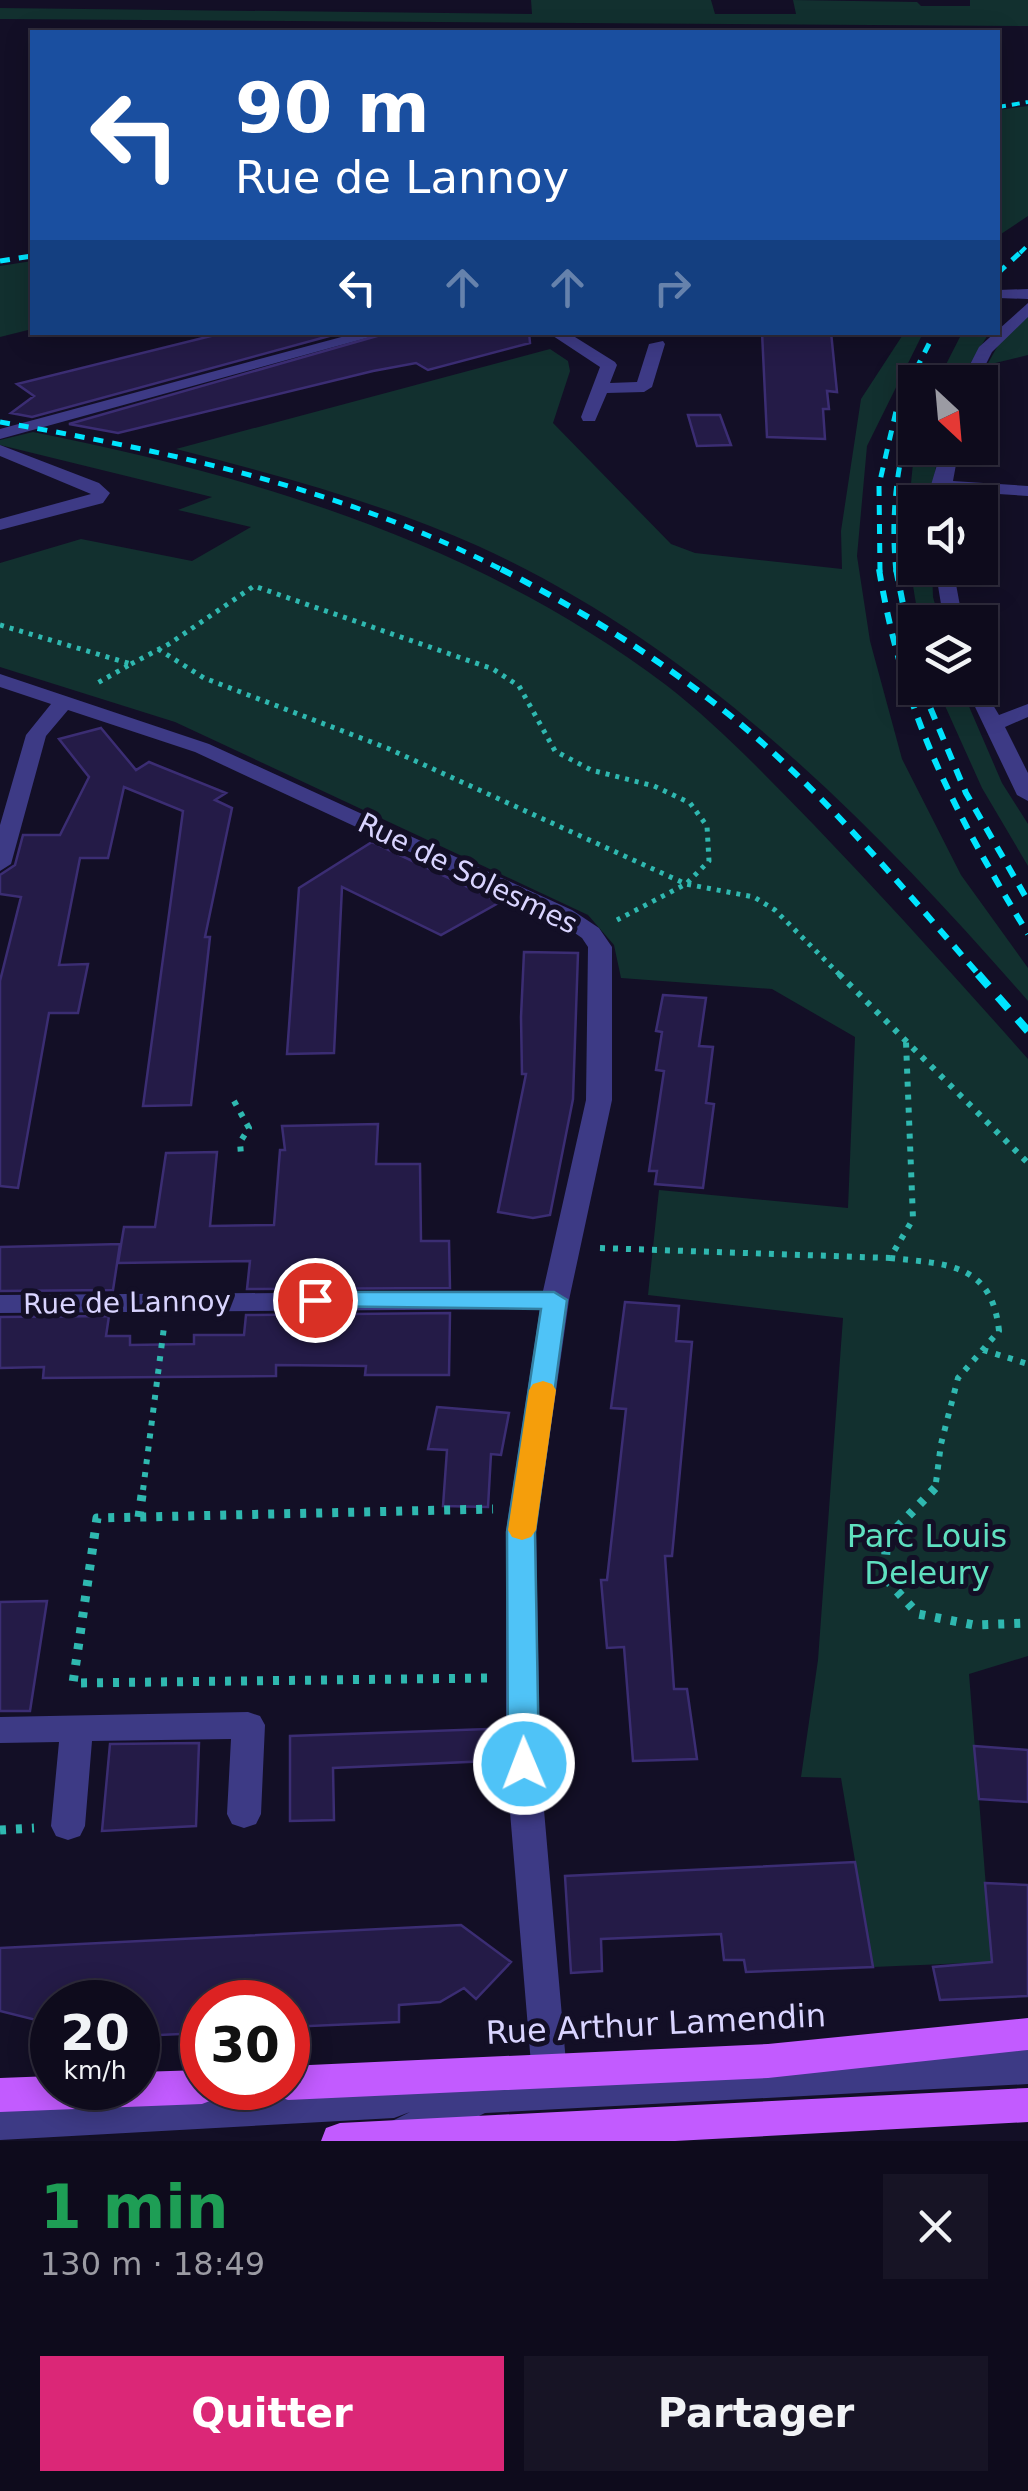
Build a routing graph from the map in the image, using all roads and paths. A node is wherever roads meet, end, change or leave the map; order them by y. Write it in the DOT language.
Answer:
graph roads {
  1 [pos="1028,308"];
  2 [pos="369,335"];
  3 [pos="561,335"];
  4 [pos="657,344"];
  5 [pos="978,365"];
  6 [pos="598,393"];
  7 [pos="660,401"];
  8 [pos="589,417"];
  9 [pos="0,434"];
  10 [pos="0,450"];
  11 [pos="1028,491"];
  12 [pos="998,492"];
  13 [pos="0,524"];
  14 [pos="0,625"];
  15 [pos="158,649"];
  16 [pos="130,664"];
  17 [pos="0,680"];
  18 [pos="63,703"];
  19 [pos="983,705"];
  20 [pos="1028,710"];
  21 [pos="992,725"];
  22 [pos="1028,795"];
  23 [pos="0,864"];
  24 [pos="686,884"];
  25 [pos="591,933"];
  26 [pos="906,1041"];
  27 [pos="234,1101"];
  28 [pos="241,1155"];
  29 [pos="1028,1163"];
  30 [pos="567,1246"];
  31 [pos="890,1258"];
  32 [pos="554,1300"];
  33 [pos="168,1302"];
  34 [pos="0,1304"];
  35 [pos="982,1350"];
  36 [pos="1028,1364"];
  37 [pos="524,1508"];
  38 [pos="139,1517"];
  39 [pos="1028,1623"];
  40 [pos="522,1678"];
  41 [pos="76,1728"];
  42 [pos="0,1730"];
  43 [pos="244,1814"];
  44 [pos="68,1826"];
  45 [pos="1028,2034"];
  46 [pos="1028,2067"];
  47 [pos="549,2072"];
  48 [pos="450,2076"];
  49 [pos="310,2082"];
  50 [pos="180,2088"];
  51 [pos="0,2096"];
  52 [pos="1028,2105"];
  53 [pos="0,2123"];
  54 [pos="402,2135"];
  55 [pos="340,2141"];
  1 -- 5 [label="street"];
  2 -- 9 [label="street"];
  3 -- 6 [label="street"];
  4 -- 6 [label="street"];
  6 -- 7 [label="street"];
  6 -- 8 [label="street"];
  10 -- 13 [label="street"];
  11 -- 12 [label="street"];
  14 -- 16 [label="path"];
  15 -- 16 [label="path"];
  15 -- 24 [label="path"];
  15 -- 24 [label="path"];
  16 -- 18 [label="path"];
  17 -- 18 [label="street, Rue de Solesmes"];
  18 -- 23 [label="street"];
  18 -- 25 [label="street, Rue de Solesmes"];
  19 -- 21 [label="street"];
  20 -- 21 [label="street"];
  21 -- 22 [label="street"];
  24 -- 25 [label="path"];
  24 -- 26 [label="path"];
  25 -- 30 [label="street, Rue de Solesmes"];
  26 -- 29 [label="path"];
  26 -- 31 [label="path"];
  27 -- 28 [label="path"];
  30 -- 31 [label="path"];
  30 -- 32 [label="street, Rue de Solesmes"];
  31 -- 35 [label="path"];
  32 -- 33 [label="street, Rue de Lannoy"];
  32 -- 37 [label="street, Rue de Solesmes"];
  33 -- 34 [label="street, Rue de Lannoy"];
  33 -- 38 [label="path"];
  35 -- 36 [label="path"];
  35 -- 39 [label="path"];
  37 -- 38 [label="path"];
  37 -- 40 [label="street, Rue de Solesmes"];
  38 -- 40 [label="path"];
  40 -- 47 [label="street, Rue de Solesmes"];
  41 -- 42 [label="street"];
  41 -- 43 [label="street"];
  41 -- 44 [label="street"];
  45 -- 47 [label="main road, Rue Arthur Lamendin"];
  46 -- 54 [label="street"];
  47 -- 48 [label="main road, Rue Arthur Lamendin"];
  48 -- 49 [label="main road, Rue Arthur Lamendin"];
  48 -- 53 [label="street"];
  50 -- 51 [label="main road"];
  52 -- 54 [label="main road"];
  54 -- 55 [label="main road"];
}
